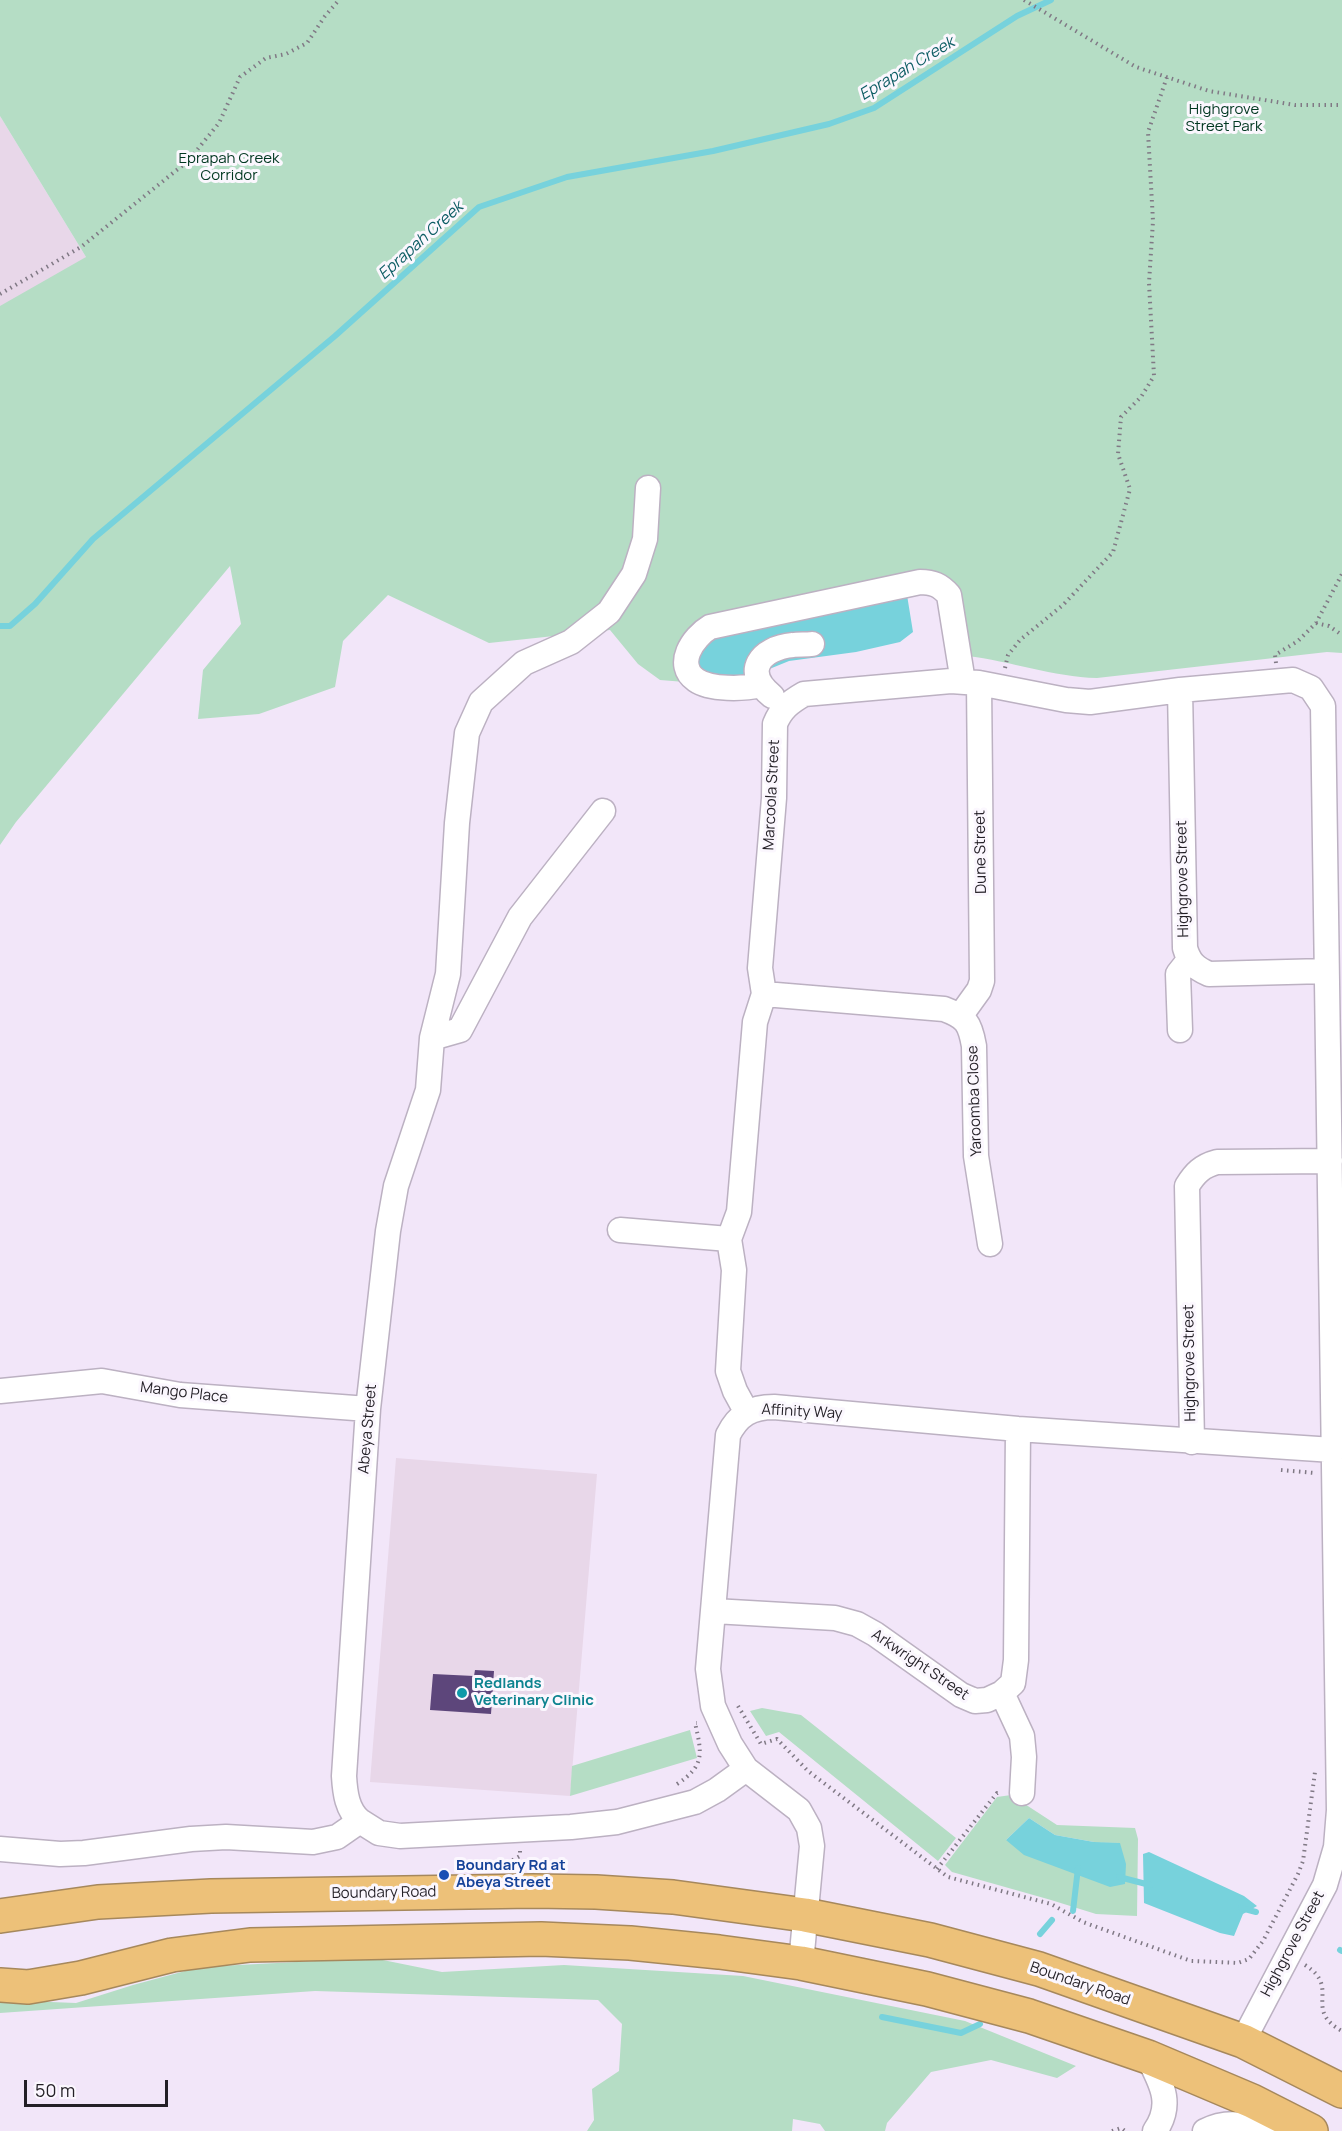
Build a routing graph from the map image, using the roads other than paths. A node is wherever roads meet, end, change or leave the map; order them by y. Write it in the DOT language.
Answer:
graph roads {
  1 [pos="648,488"];
  2 [pos="812,644"];
  3 [pos="968,676"];
  4 [pos="760,685"];
  5 [pos="1180,690"];
  6 [pos="786,707"];
  7 [pos="603,811"];
  8 [pos="1189,960"];
  9 [pos="1326,971"];
  10 [pos="764,994"];
  11 [pos="961,1015"];
  12 [pos="1180,1030"];
  13 [pos="432,1038"];
  14 [pos="1330,1161"];
  15 [pos="620,1230"];
  16 [pos="729,1239"];
  17 [pos="990,1244"];
  18 [pos="0,1391"];
  19 [pos="368,1409"];
  20 [pos="747,1413"];
  21 [pos="1018,1429"];
  22 [pos="1192,1442"];
  23 [pos="1333,1450"];
  24 [pos="714,1611"];
  25 [pos="1002,1693"];
  26 [pos="746,1769"];
  27 [pos="1022,1793"];
  28 [pos="1340,1810"];
  29 [pos="360,1821"];
  30 [pos="0,1849"];
  31 [pos="805,1915"];
  32 [pos="0,1916"];
  33 [pos="801,1963"];
  34 [pos="0,1985"];
  35 [pos="1243,2041"];
  36 [pos="1148,2057"];
  37 [pos="1342,2091"];
  38 [pos="1155,2131"];
  39 [pos="1204,2131"];
  40 [pos="1264,2131"];
  41 [pos="1311,2131"];
  1 -- 13 [label="street, Abeya Street"];
  2 -- 4 [label="street"];
  3 -- 4 [label="street, Dune Street"];
  3 -- 5 [label="street"];
  3 -- 6 [label="street"];
  3 -- 11 [label="street, Dune Street"];
  4 -- 6 [label="street"];
  5 -- 8 [label="street, Highgrove Street"];
  5 -- 9 [label="street, Highgrove Street"];
  6 -- 10 [label="street, Marcoola Street"];
  7 -- 13 [label="street"];
  8 -- 9 [label="street"];
  8 -- 12 [label="street"];
  9 -- 14 [label="street, Highgrove Street"];
  10 -- 11 [label="street"];
  10 -- 16 [label="street, Marcoola Street"];
  11 -- 17 [label="street, Yaroomba Close"];
  13 -- 19 [label="street, Abeya Street"];
  14 -- 22 [label="street, Highgrove Street"];
  14 -- 23 [label="street, Highgrove Street"];
  15 -- 16 [label="street"];
  16 -- 20 [label="street, Marcoola Street"];
  18 -- 19 [label="street, Mango Place"];
  19 -- 29 [label="street, Abeya Street"];
  20 -- 21 [label="street, Affinity Way"];
  20 -- 24 [label="street, Affinity Way"];
  21 -- 22 [label="street, Affinity Way"];
  21 -- 25 [label="street"];
  22 -- 23 [label="street, Affinity Way"];
  23 -- 28 [label="street, Highgrove Street"];
  24 -- 25 [label="street, Arkwright Street"];
  24 -- 26 [label="street, Affinity Way"];
  25 -- 27 [label="street"];
  26 -- 29 [label="street"];
  26 -- 31 [label="street, Affinity Way"];
  28 -- 35 [label="street, Highgrove Street"];
  29 -- 30 [label="street"];
  31 -- 32 [label="highway, Boundary Road"];
  31 -- 33 [label="street"];
  31 -- 35 [label="highway, Boundary Road"];
  33 -- 34 [label="highway"];
  33 -- 36 [label="highway"];
  35 -- 37 [label="highway, Boundary Road"];
  36 -- 38 [label="street"];
  36 -- 41 [label="highway"];
  39 -- 40 [label="street"];
}
